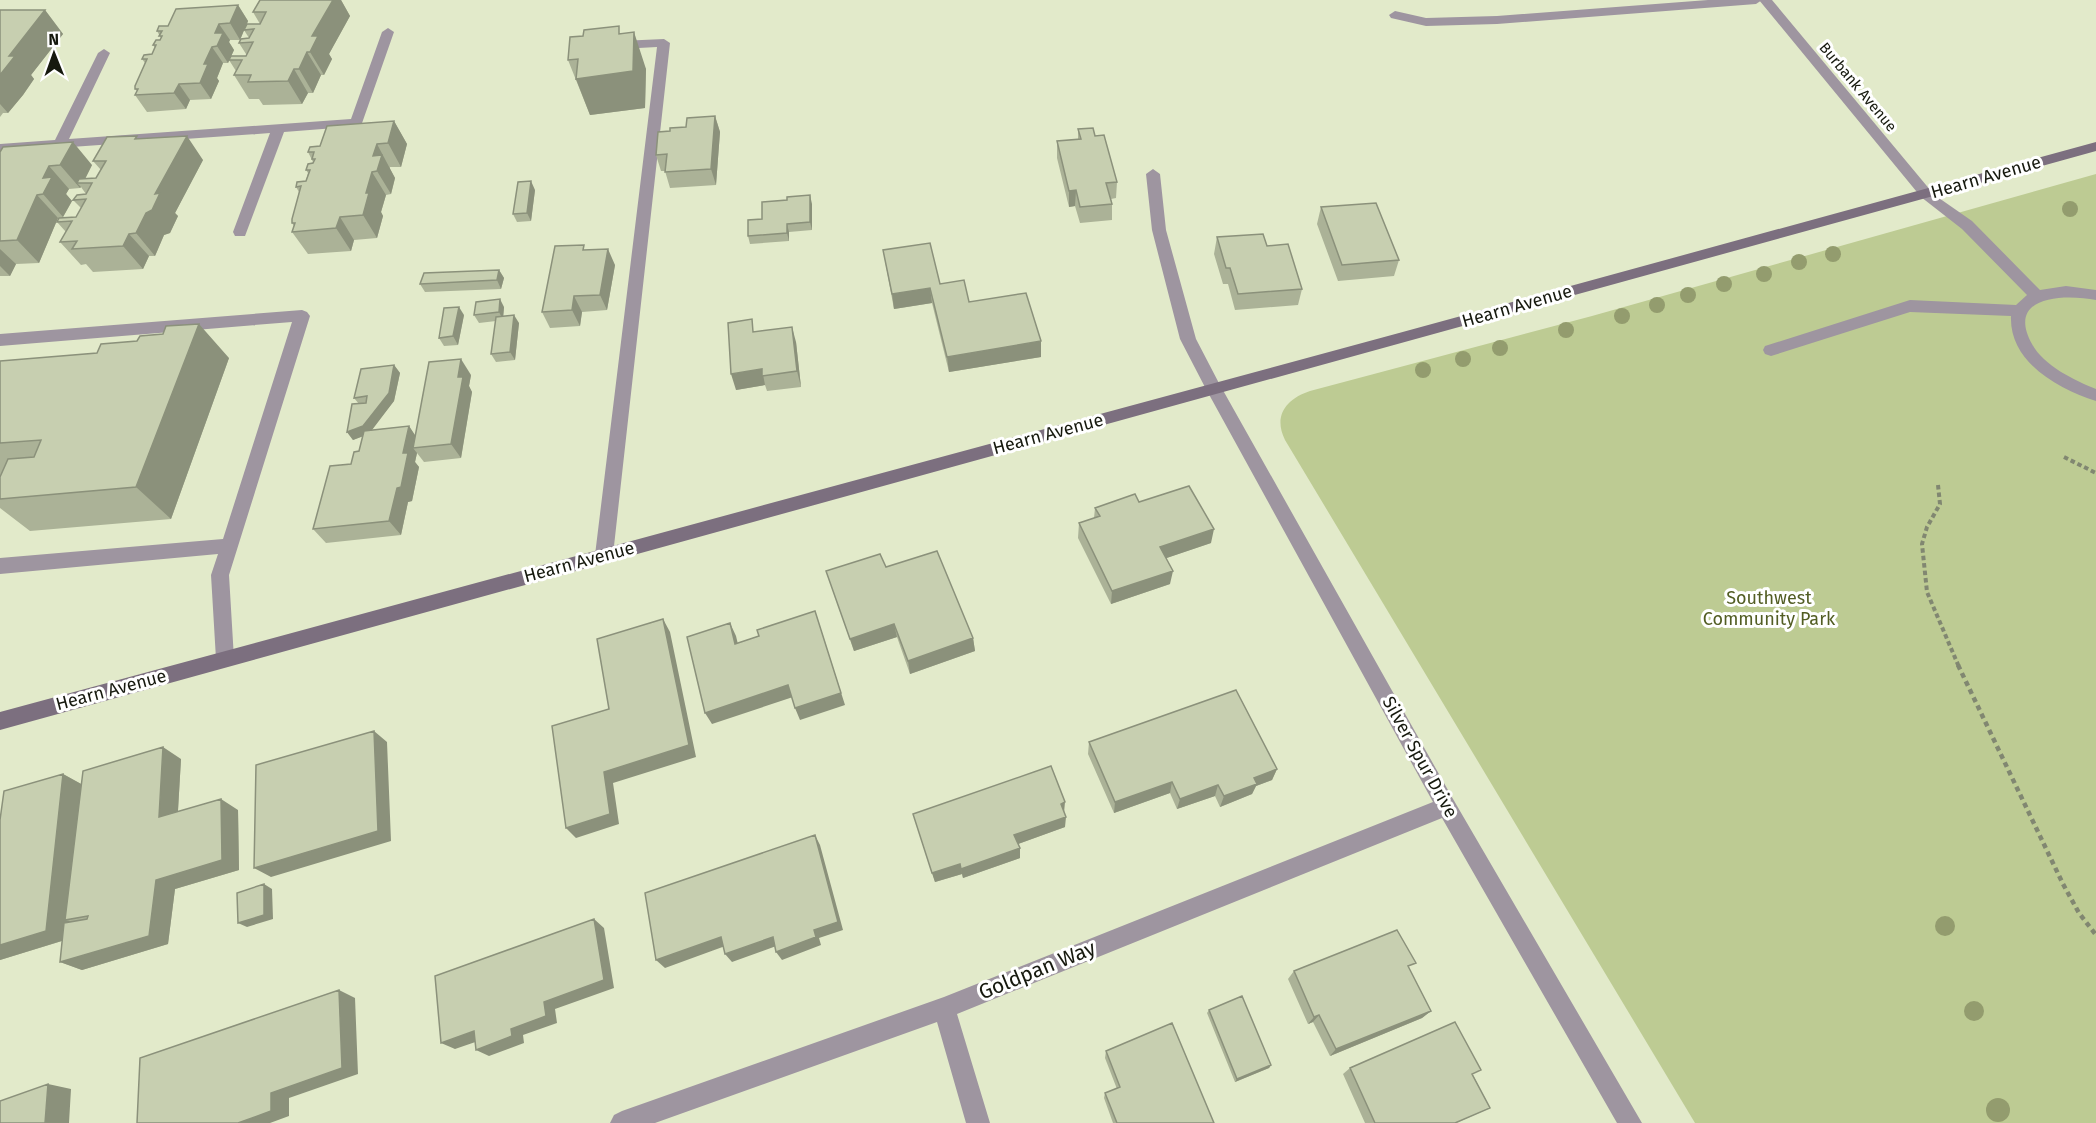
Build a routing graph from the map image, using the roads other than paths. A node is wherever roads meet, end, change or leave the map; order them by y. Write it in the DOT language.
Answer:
graph roads {
  1 [pos="1756,0"];
  2 [pos="1765,0"];
  3 [pos="1395,15"];
  4 [pos="387,32"];
  5 [pos="620,45"];
  6 [pos="104,53"];
  7 [pos="278,129"];
  8 [pos="60,144"];
  9 [pos="2096,146"];
  10 [pos="0,148"];
  11 [pos="1153,174"];
  12 [pos="1926,194"];
  13 [pos="240,232"];
  14 [pos="2096,295"];
  15 [pos="2037,296"];
  16 [pos="2019,311"];
  17 [pos="0,340"];
  18 [pos="1771,350"];
  19 [pos="1214,389"];
  20 [pos="2096,395"];
  21 [pos="227,546"];
  22 [pos="604,555"];
  23 [pos="0,566"];
  24 [pos="225,659"];
  25 [pos="0,721"];
  26 [pos="1446,806"];
  27 [pos="944,1008"];
  28 [pos="622,1123"];
  29 [pos="978,1123"];
  30 [pos="1630,1123"];
  1 -- 3 [label="street"];
  2 -- 12 [label="street, Burbank Avenue"];
  4 -- 7 [label="street"];
  5 -- 22 [label="street"];
  6 -- 8 [label="street"];
  7 -- 8 [label="street"];
  7 -- 13 [label="street"];
  8 -- 10 [label="street"];
  9 -- 12 [label="main road, Hearn Avenue"];
  11 -- 19 [label="street, Silver Spur Drive"];
  12 -- 15 [label="street, Burbank Avenue"];
  12 -- 19 [label="main road, Hearn Avenue"];
  14 -- 15 [label="street"];
  15 -- 16 [label="street"];
  16 -- 18 [label="street"];
  16 -- 20 [label="street"];
  17 -- 21 [label="street"];
  19 -- 22 [label="main road, Hearn Avenue"];
  19 -- 26 [label="street, Silver Spur Drive"];
  21 -- 23 [label="street"];
  21 -- 24 [label="street"];
  22 -- 24 [label="main road, Hearn Avenue"];
  24 -- 25 [label="main road, Hearn Avenue"];
  26 -- 27 [label="street, Goldpan Way"];
  26 -- 30 [label="street, Silver Spur Drive"];
  27 -- 28 [label="street, Goldpan Way"];
  27 -- 29 [label="street"];
}
